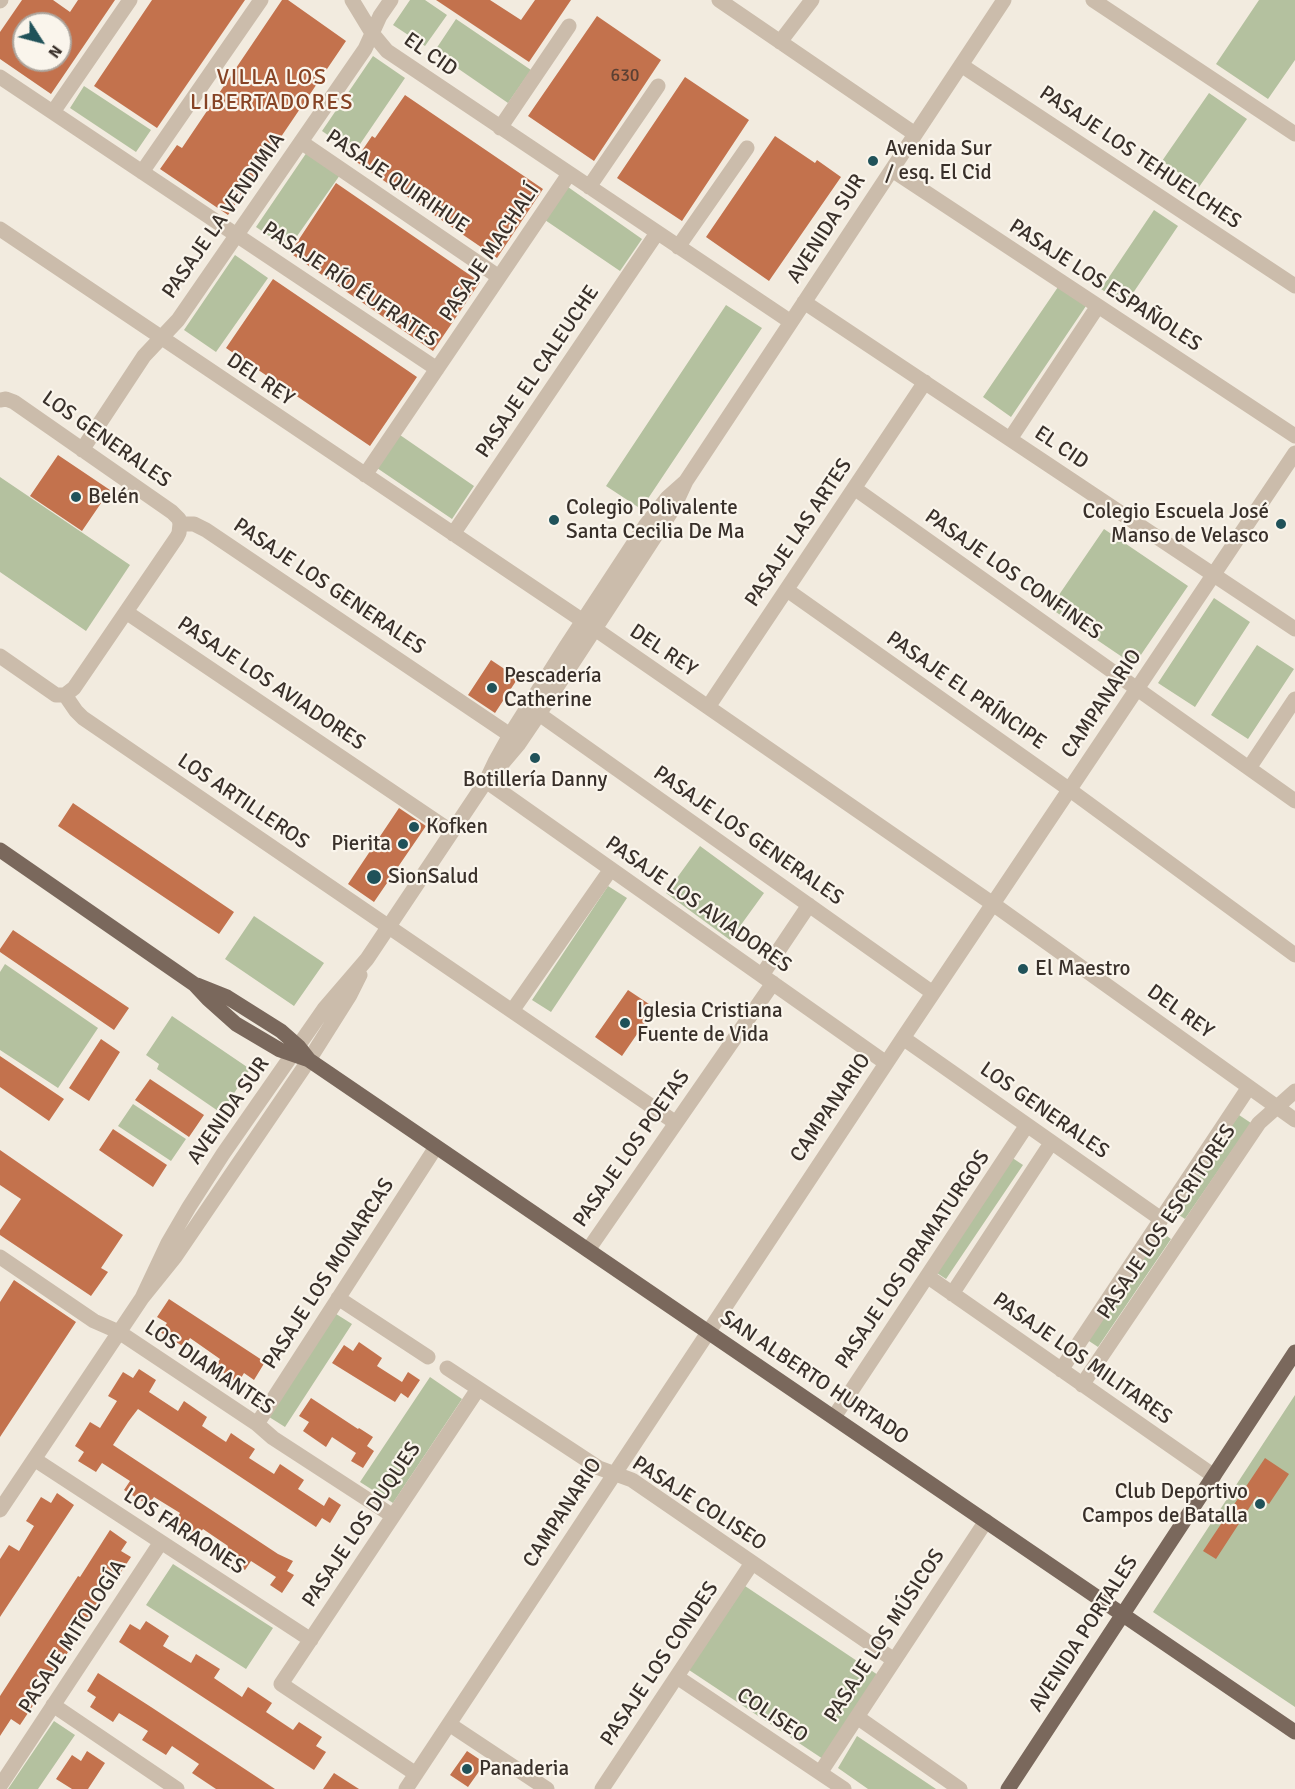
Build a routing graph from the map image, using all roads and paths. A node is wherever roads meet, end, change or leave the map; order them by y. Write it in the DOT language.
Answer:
graph roads {
  1 [pos="130,0"];
  2 [pos="261,0"];
  3 [pos="352,0"];
  4 [pos="391,0"];
  5 [pos="719,0"];
  6 [pos="812,0"];
  7 [pos="1004,0"];
  8 [pos="1093,0"];
  9 [pos="569,26"];
  10 [pos="372,33"];
  11 [pos="780,42"];
  12 [pos="961,64"];
  13 [pos="0,77"];
  14 [pos="658,86"];
  15 [pos="53,112"];
  16 [pos="500,128"];
  17 [pos="915,134"];
  18 [pos="1295,135"];
  19 [pos="301,142"];
  20 [pos="747,148"];
  21 [pos="892,170"];
  22 [pos="142,172"];
  23 [pos="569,174"];
  24 [pos="589,187"];
  25 [pos="0,229"];
  26 [pos="657,233"];
  27 [pos="237,235"];
  28 [pos="678,247"];
  29 [pos="499,277"];
  30 [pos="1295,286"];
  31 [pos="804,302"];
  32 [pos="1098,306"];
  33 [pos="791,322"];
  34 [pos="161,338"];
  35 [pos="437,369"];
  36 [pos="925,382"];
  37 [pos="0,398"];
  38 [pos="1295,436"];
  39 [pos="1010,439"];
  40 [pos="82,450"];
  41 [pos="1295,453"];
  42 [pos="365,475"];
  43 [pos="854,488"];
  44 [pos="180,524"];
  45 [pos="453,534"];
  46 [pos="1214,575"];
  47 [pos="786,590"];
  48 [pos="126,612"];
  49 [pos="589,625"];
  50 [pos="1295,629"];
  51 [pos="0,656"];
  52 [pos="1137,689"];
  53 [pos="65,695"];
  54 [pos="1295,699"];
  55 [pos="708,707"];
  56 [pos="539,714"];
  57 [pos="510,735"];
  58 [pos="1249,768"];
  59 [pos="486,781"];
  60 [pos="1070,790"];
  61 [pos="1295,801"];
  62 [pos="452,832"];
  63 [pos="0,850"];
  64 [pos="610,869"];
  65 [pos="993,904"];
  66 [pos="809,905"];
  67 [pos="389,926"];
  68 [pos="1295,955"];
  69 [pos="367,958"];
  70 [pos="767,979"];
  71 [pos="933,993"];
  72 [pos="512,1011"];
  73 [pos="903,1038"];
  74 [pos="296,1051"];
  75 [pos="309,1060"];
  76 [pos="886,1063"];
  77 [pos="1249,1087"];
  78 [pos="1295,1091"];
  79 [pos="1277,1107"];
  80 [pos="1295,1120"];
  81 [pos="675,1123"];
  82 [pos="1027,1125"];
  83 [pos="1051,1143"];
  84 [pos="436,1147"];
  85 [pos="1161,1219"];
  86 [pos="588,1250"];
  87 [pos="2,1264"];
  88 [pos="927,1276"];
  89 [pos="952,1294"];
  90 [pos="142,1298"];
  91 [pos="338,1298"];
  92 [pos="119,1332"];
  93 [pos="708,1332"];
  94 [pos="1295,1352"];
  95 [pos="428,1357"];
  96 [pos="447,1368"];
  97 [pos="1061,1370"];
  98 [pos="1082,1385"];
  99 [pos="478,1389"];
  100 [pos="834,1417"];
  101 [pos="257,1424"];
  102 [pos="34,1458"];
  103 [pos="614,1474"];
  104 [pos="1214,1476"];
  105 [pos="0,1510"];
  106 [pos="393,1516"];
  107 [pos="986,1521"];
  108 [pos="161,1542"];
  109 [pos="752,1563"];
  110 [pos="1123,1614"];
  111 [pos="311,1640"];
  112 [pos="894,1660"];
  113 [pos="677,1677"];
  114 [pos="53,1705"];
  115 [pos="857,1717"];
  116 [pos="449,1724"];
  117 [pos="1295,1732"];
  118 [pos="819,1773"];
  119 [pos="416,1774"];
  120 [pos="0,1786"];
  121 [pos="177,1789"];
  122 [pos="406,1789"];
  123 [pos="547,1789"];
  124 [pos="602,1789"];
  125 [pos="844,1789"];
  126 [pos="960,1789"];
  127 [pos="1008,1789"];
  1 -- 15 [label="street"];
  2 -- 22 [label="street"];
  3 -- 10 [label="street, EL CID"];
  4 -- 10 [label="street, PASAJE LA VENDIMIA"];
  5 -- 11 [label="street"];
  6 -- 11 [label="street"];
  7 -- 12 [label="street, AVENIDA SUR"];
  8 -- 18 [label="street"];
  9 -- 16 [label="street"];
  10 -- 16 [label="street, EL CID"];
  10 -- 19 [label="street, PASAJE LA VENDIMIA"];
  11 -- 17 [label="street"];
  12 -- 17 [label="street, AVENIDA SUR"];
  12 -- 30 [label="street, PASAJE LOS TEHUELCHES"];
  13 -- 15 [label="street, PASAJE RÍO ÉUFRATES"];
  14 -- 24 [label="street"];
  15 -- 22 [label="street, PASAJE RÍO ÉUFRATES"];
  16 -- 23 [label="street, EL CID"];
  17 -- 21 [label="street, AVENIDA SUR"];
  19 -- 27 [label="street, PASAJE LA VENDIMIA"];
  19 -- 29 [label="street, PASAJE QUIRIHUE"];
  20 -- 28 [label="street"];
  21 -- 31 [label="street, AVENIDA SUR"];
  21 -- 32 [label="street, PASAJE LOS ESPAÑOLES"];
  22 -- 27 [label="street, PASAJE RÍO ÉUFRATES"];
  23 -- 24 [label="street, EL CID"];
  23 -- 29 [label="street, PASAJE MACHALÍ"];
  24 -- 26 [label="street, EL CID"];
  25 -- 34 [label="street, DEL REY"];
  26 -- 28 [label="street, EL CID"];
  26 -- 45 [label="street, PASAJE EL CALEUCHE"];
  27 -- 34 [label="street, PASAJE LA VENDIMIA"];
  27 -- 35 [label="street, PASAJE RÍO ÉUFRATES"];
  28 -- 33 [label="street, EL CID"];
  29 -- 35 [label="street, PASAJE MACHALÍ"];
  31 -- 33 [label="street, AVENIDA SUR"];
  31 -- 36 [label="street, EL CID"];
  32 -- 38 [label="street, PASAJE LOS ESPAÑOLES"];
  32 -- 39 [label="street"];
  33 -- 49 [label="street, AVENIDA SUR"];
  34 -- 40 [label="street, PASAJE LA VENDIMIA"];
  34 -- 42 [label="street, DEL REY"];
  35 -- 42 [label="street, PASAJE MACHALÍ"];
  36 -- 39 [label="street, EL CID"];
  36 -- 43 [label="street, PASAJE LAS ARTES"];
  37 -- 40 [label="street, LOS GENERALES"];
  39 -- 46 [label="street, EL CID"];
  40 -- 44 [label="street, LOS GENERALES"];
  41 -- 46 [label="street, CAMPANARIO"];
  42 -- 45 [label="street, DEL REY"];
  43 -- 47 [label="street, PASAJE LAS ARTES"];
  43 -- 52 [label="street, PASAJE LOS CONFINES"];
  44 -- 48 [label="street"];
  44 -- 57 [label="street, PASAJE LOS GENERALES"];
  45 -- 49 [label="street, DEL REY"];
  46 -- 50 [label="street, EL CID"];
  46 -- 52 [label="street, CAMPANARIO"];
  47 -- 55 [label="street, PASAJE LAS ARTES"];
  47 -- 60 [label="street, PASAJE EL PRÍNCIPE"];
  48 -- 53 [label="street"];
  48 -- 62 [label="street, PASAJE LOS AVIADORES"];
  49 -- 55 [label="street, DEL REY"];
  49 -- 56 [label="street, AVENIDA SUR"];
  49 -- 57 [label="street, AVENIDA SUR"];
  51 -- 53 [label="street, LOS ARTILLEROS"];
  52 -- 58 [label="street, PASAJE LOS CONFINES"];
  52 -- 60 [label="street, CAMPANARIO"];
  53 -- 67 [label="street, LOS ARTILLEROS"];
  54 -- 58 [label="street"];
  55 -- 65 [label="street, DEL REY"];
  56 -- 59 [label="street, AVENIDA SUR"];
  56 -- 66 [label="street, PASAJE LOS GENERALES"];
  57 -- 59 [label="street, AVENIDA SUR"];
  58 -- 61 [label="street, PASAJE LOS CONFINES"];
  59 -- 62 [label="street, AVENIDA SUR"];
  59 -- 64 [label="street, PASAJE LOS AVIADORES"];
  60 -- 65 [label="street, CAMPANARIO"];
  60 -- 68 [label="street, PASAJE EL PRÍNCIPE"];
  62 -- 67 [label="street, AVENIDA SUR"];
  63 -- 74 [label="main road"];
  64 -- 70 [label="street, PASAJE LOS AVIADORES"];
  64 -- 72 [label="street"];
  65 -- 71 [label="street, CAMPANARIO"];
  65 -- 77 [label="street, DEL REY"];
  66 -- 70 [label="street, PASAJE LOS POETAS"];
  66 -- 71 [label="street, PASAJE LOS GENERALES"];
  67 -- 69 [label="street, AVENIDA SUR"];
  67 -- 72 [label="street, LOS ARTILLEROS"];
  69 -- 74 [label="street, AVENIDA SUR"];
  69 -- 75 [label="street, AVENIDA SUR"];
  70 -- 76 [label="street, PASAJE LOS AVIADORES"];
  70 -- 81 [label="street, PASAJE LOS POETAS"];
  71 -- 73 [label="street, CAMPANARIO"];
  72 -- 81 [label="street, LOS ARTILLEROS"];
  73 -- 76 [label="street, CAMPANARIO"];
  73 -- 82 [label="street, LOS GENERALES"];
  74 -- 75 [label="main road, SAN ALBERTO HURTADO"];
  74 -- 90 [label="street, AVENIDA SUR"];
  75 -- 84 [label="main road, SAN ALBERTO HURTADO"];
  75 -- 90 [label="street, AVENIDA SUR"];
  76 -- 93 [label="street, CAMPANARIO"];
  77 -- 79 [label="street, DEL REY"];
  77 -- 85 [label="street, PASAJE LOS ESCRITORES"];
  78 -- 79 [label="street, PASAJE LOS ESCRITORES"];
  79 -- 80 [label="street, DEL REY"];
  79 -- 98 [label="street, PASAJE LOS ESCRITORES"];
  81 -- 86 [label="street, PASAJE LOS POETAS"];
  82 -- 83 [label="street, LOS GENERALES"];
  82 -- 88 [label="street, PASAJE LOS DRAMATURGOS"];
  83 -- 85 [label="street, LOS GENERALES"];
  83 -- 89 [label="street"];
  84 -- 86 [label="main road, SAN ALBERTO HURTADO"];
  84 -- 91 [label="street, PASAJE LOS MONARCAS"];
  85 -- 97 [label="street, PASAJE LOS ESCRITORES"];
  86 -- 93 [label="main road, SAN ALBERTO HURTADO"];
  87 -- 92 [label="street, LOS DIAMANTES"];
  88 -- 89 [label="street, PASAJE LOS MILITARES"];
  88 -- 100 [label="street, PASAJE LOS DRAMATURGOS"];
  89 -- 97 [label="street, PASAJE LOS MILITARES"];
  90 -- 92 [label="street, AVENIDA SUR"];
  91 -- 95 [label="street"];
  91 -- 101 [label="street, PASAJE LOS MONARCAS"];
  92 -- 101 [label="street, LOS DIAMANTES"];
  92 -- 102 [label="street, AVENIDA SUR"];
  93 -- 100 [label="main road, SAN ALBERTO HURTADO"];
  93 -- 103 [label="street, CAMPANARIO"];
  94 -- 104 [label="main road, AVENIDA PORTALES"];
  96 -- 99 [label="street, PASAJE COLISEO"];
  97 -- 98 [label="street, PASAJE LOS MILITARES"];
  98 -- 104 [label="street, PASAJE LOS MILITARES"];
  99 -- 103 [label="street, PASAJE COLISEO"];
  99 -- 106 [label="street, PASAJE LOS DUQUES"];
  100 -- 107 [label="main road, SAN ALBERTO HURTADO"];
  101 -- 106 [label="street, LOS DIAMANTES"];
  102 -- 105 [label="street, AVENIDA SUR"];
  102 -- 108 [label="street, LOS FARAONES"];
  103 -- 109 [label="street, PASAJE COLISEO"];
  103 -- 116 [label="street, CAMPANARIO"];
  104 -- 110 [label="main road, AVENIDA PORTALES"];
  106 -- 111 [label="street, PASAJE LOS DUQUES"];
  107 -- 110 [label="main road, SAN ALBERTO HURTADO"];
  107 -- 112 [label="street, PASAJE LOS MÚSICOS"];
  108 -- 111 [label="street, LOS FARAONES"];
  108 -- 114 [label="street, PASAJE MITOLOGÍA"];
  109 -- 112 [label="street, PASAJE COLISEO"];
  109 -- 113 [label="street, PASAJE LOS CONDES"];
  110 -- 117 [label="main road, SAN ALBERTO HURTADO"];
  110 -- 127 [label="main road, AVENIDA PORTALES"];
  111 -- 119 [label="street, PASAJE LOS DUQUES"];
  112 -- 115 [label="street, PASAJE LOS MÚSICOS"];
  113 -- 118 [label="street, COLISEO"];
  113 -- 124 [label="street, PASAJE LOS CONDES"];
  114 -- 120 [label="street, PASAJE MITOLOGÍA"];
  114 -- 121 [label="street"];
  115 -- 118 [label="street, PASAJE LOS MÚSICOS"];
  115 -- 126 [label="street"];
  116 -- 119 [label="street, CAMPANARIO"];
  116 -- 123 [label="street"];
  118 -- 125 [label="street, COLISEO"];
  119 -- 122 [label="street, CAMPANARIO"];
}
